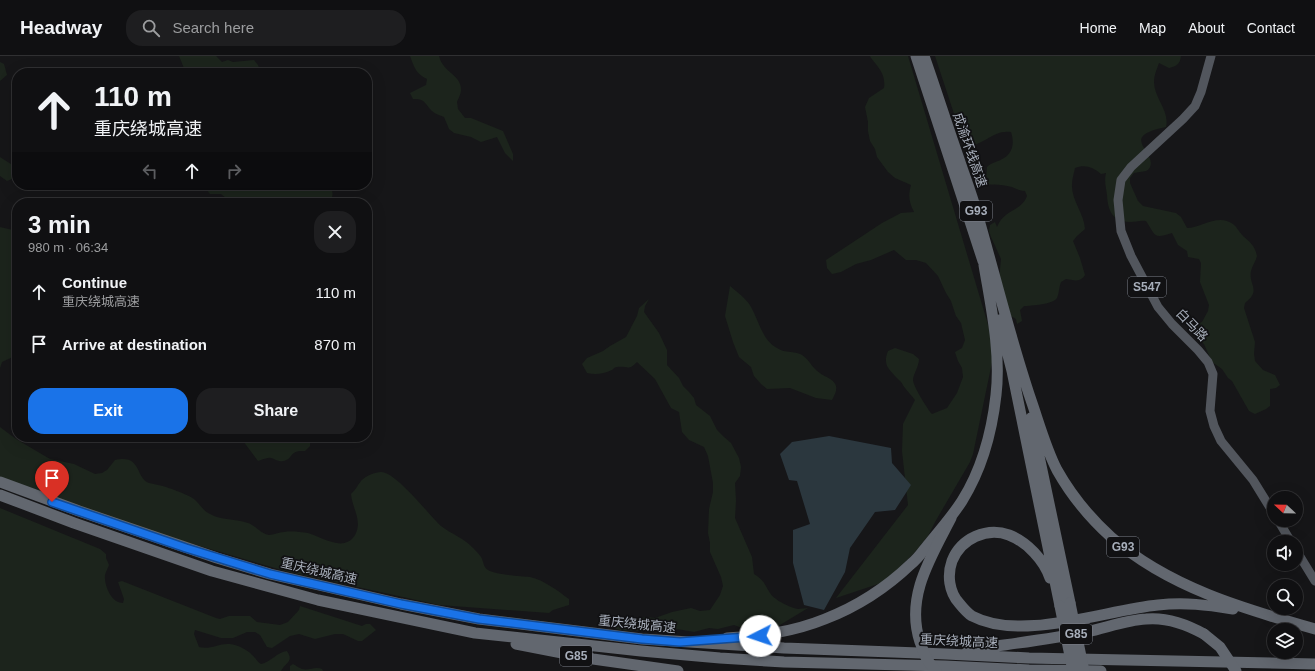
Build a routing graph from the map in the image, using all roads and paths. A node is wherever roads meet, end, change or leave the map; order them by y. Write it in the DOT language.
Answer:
graph roads {
  1 [pos="916,56"];
  2 [pos="924,56"];
  3 [pos="1211,56"];
  4 [pos="984,265"];
  5 [pos="1020,369"];
  6 [pos="0,482"];
  7 [pos="0,495"];
  8 [pos="1267,503"];
  9 [pos="951,518"];
  10 [pos="1303,561"];
  11 [pos="1315,581"];
  12 [pos="1065,604"];
  13 [pos="1258,613"];
  14 [pos="1315,629"];
  15 [pos="475,633"];
  16 [pos="680,642"];
  17 [pos="946,654"];
  18 [pos="1315,664"];
  19 [pos="678,671"];
  20 [pos="936,671"];
  21 [pos="1073,671"];
  22 [pos="1084,671"];
  23 [pos="1101,671"];
  24 [pos="1236,671"];
  1 -- 4 [label="highway, 成渝环线高速 / G93"];
  2 -- 5 [label="highway, 成渝环线高速 / G93"];
  3 -- 8 [label="main road, 白马路 / S547"];
  4 -- 9 [label="highway, G93"];
  4 -- 12 [label="highway"];
  5 -- 12 [label="highway"];
  5 -- 13 [label="highway, G93"];
  6 -- 16 [label="highway, 重庆绕城高速 / G85"];
  7 -- 15 [label="highway, 重庆绕城高速 / G85"];
  9 -- 16 [label="highway, bridge"];
  9 -- 20 [label="highway, G93, bridge"];
  10 -- 11 [label="main road"];
  12 -- 13 [label="highway"];
  12 -- 21 [label="highway, bridge"];
  12 -- 22 [label="highway, bridge"];
  13 -- 14 [label="highway, G93"];
  15 -- 19 [label="highway, G85"];
  15 -- 23 [label="highway, 重庆绕城高速"];
  16 -- 17 [label="highway, 重庆绕城高速 / G85"];
  17 -- 18 [label="highway, 重庆绕城高速"];
  17 -- 24 [label="highway, G85, bridge"];
}
